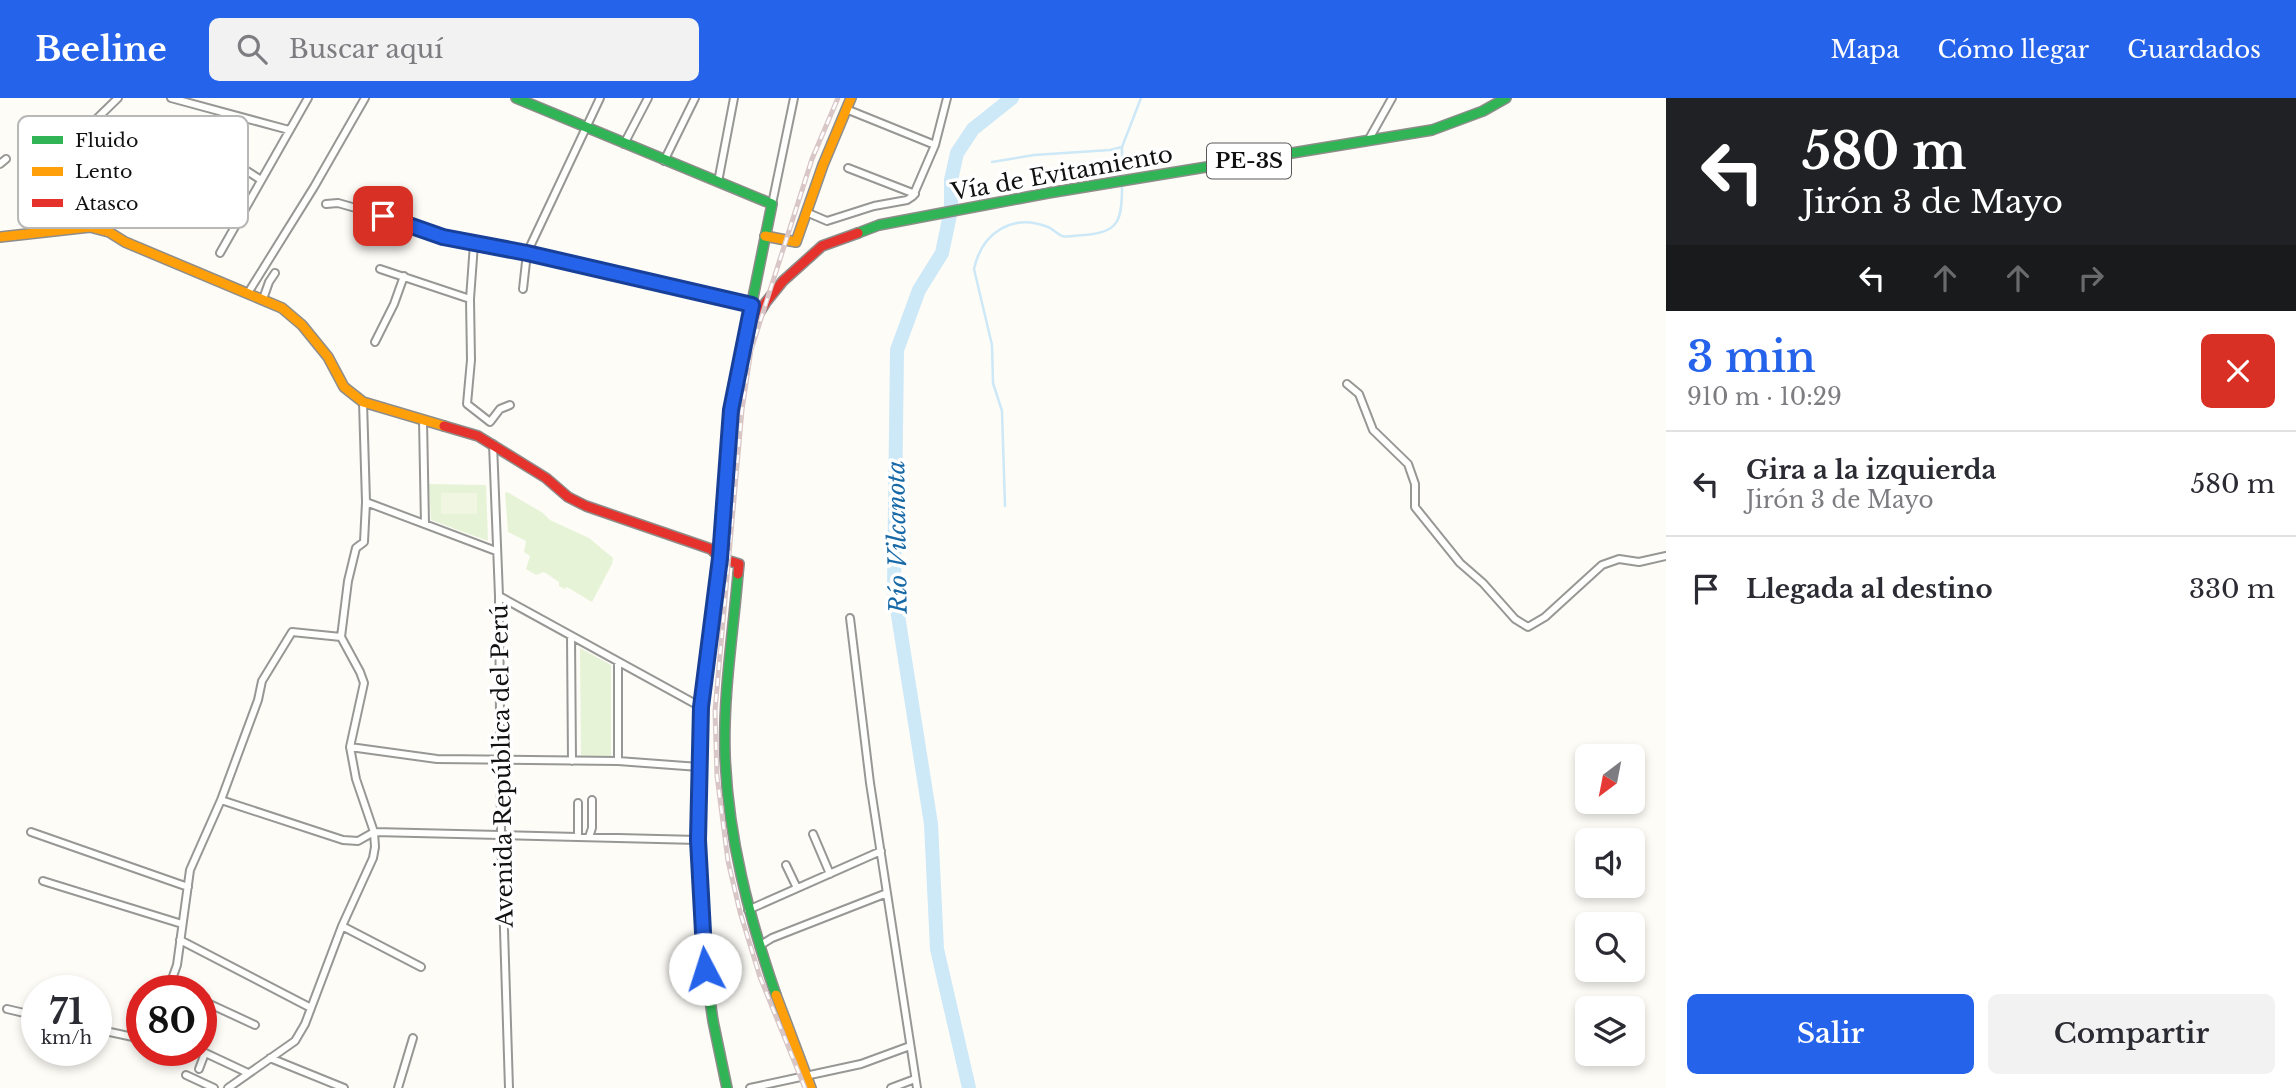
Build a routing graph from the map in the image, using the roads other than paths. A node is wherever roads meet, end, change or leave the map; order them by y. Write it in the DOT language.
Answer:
graph roads {
  1 [pos="118,98"];
  2 [pos="171,98"];
  3 [pos="308,98"];
  4 [pos="365,98"];
  5 [pos="516,98"];
  6 [pos="600,98"];
  7 [pos="648,98"];
  8 [pos="695,98"];
  9 [pos="734,98"];
  10 [pos="794,98"];
  11 [pos="851,98"];
  12 [pos="947,98"];
  13 [pos="1392,98"];
  14 [pos="1506,98"];
  15 [pos="846,109"];
  16 [pos="101,116"];
  17 [pos="237,116"];
  18 [pos="248,119"];
  19 [pos="585,126"];
  20 [pos="289,130"];
  21 [pos="1367,141"];
  22 [pos="624,144"];
  23 [pos="934,145"];
  24 [pos="664,161"];
  25 [pos="848,168"];
  26 [pos="248,174"];
  27 [pos="261,180"];
  28 [pos="718,182"];
  29 [pos="915,194"];
  30 [pos="248,203"];
  31 [pos="326,204"];
  32 [pos="772,204"];
  33 [pos="806,212"];
  34 [pos="81,228"];
  35 [pos="94,228"];
  36 [pos="234,228"];
  37 [pos="765,236"];
  38 [pos="0,237"];
  39 [pos="796,242"];
  40 [pos="474,244"];
  41 [pos="220,253"];
  42 [pos="527,253"];
  43 [pos="810,255"];
  44 [pos="380,269"];
  45 [pos="275,272"];
  46 [pos="404,276"];
  47 [pos="523,289"];
  48 [pos="248,293"];
  49 [pos="263,299"];
  50 [pos="470,299"];
  51 [pos="757,306"];
  52 [pos="375,342"];
  53 [pos="1347,384"];
  54 [pos="363,402"];
  55 [pos="510,405"];
  56 [pos="423,420"];
  57 [pos="494,444"];
  58 [pos="366,502"];
  59 [pos="425,524"];
  60 [pos="496,551"];
  61 [pos="1666,556"];
  62 [pos="720,558"];
  63 [pos="499,596"];
  64 [pos="850,618"];
  65 [pos="571,636"];
  66 [pos="341,637"];
  67 [pos="618,662"];
  68 [pos="701,707"];
  69 [pos="350,747"];
  70 [pos="502,761"];
  71 [pos="572,761"];
  72 [pos="618,761"];
  73 [pos="699,767"];
  74 [pos="221,800"];
  75 [pos="592,800"];
  76 [pos="578,803"];
  77 [pos="31,832"];
  78 [pos="374,832"];
  79 [pos="813,834"];
  80 [pos="501,835"];
  81 [pos="578,837"];
  82 [pos="589,837"];
  83 [pos="698,840"];
  84 [pos="881,851"];
  85 [pos="786,865"];
  86 [pos="830,874"];
  87 [pos="43,881"];
  88 [pos="188,887"];
  89 [pos="797,888"];
  90 [pos="887,893"];
  91 [pos="748,910"];
  92 [pos="183,924"];
  93 [pos="342,926"];
  94 [pos="180,940"];
  95 [pos="759,946"];
  96 [pos="421,967"];
  97 [pos="174,975"];
  98 [pos="217,1008"];
  99 [pos="311,1008"];
  100 [pos="7,1009"];
  101 [pos="21,1012"];
  102 [pos="255,1026"];
  103 [pos="413,1038"];
  104 [pos="910,1046"];
  105 [pos="270,1058"];
  106 [pos="217,1059"];
  107 [pos="225,1063"];
  108 [pos="200,1066"];
  109 [pos="199,1069"];
  110 [pos="221,1073"];
  111 [pos="248,1073"];
  112 [pos="186,1075"];
  113 [pos="806,1077"];
  114 [pos="915,1079"];
  115 [pos="228,1087"];
  116 [pos="212,1088"];
  117 [pos="344,1088"];
  118 [pos="398,1088"];
  119 [pos="509,1088"];
  120 [pos="727,1088"];
  121 [pos="750,1088"];
  122 [pos="811,1088"];
  123 [pos="891,1088"];
  124 [pos="917,1088"];
  1 -- 16 [label="street"];
  2 -- 17 [label="street"];
  3 -- 20 [label="street"];
  4 -- 48 [label="street"];
  5 -- 19 [label="main road"];
  6 -- 19 [label="street"];
  7 -- 22 [label="street"];
  8 -- 24 [label="street"];
  9 -- 28 [label="street"];
  10 -- 32 [label="street"];
  11 -- 15 [label="main road"];
  12 -- 23 [label="street"];
  13 -- 21 [label="street"];
  14 -- 21 [label="main road, Vía de Evitamiento / PE-3S"];
  15 -- 23 [label="street"];
  15 -- 33 [label="main road"];
  18 -- 20 [label="street"];
  19 -- 22 [label="main road"];
  19 -- 42 [label="street"];
  20 -- 27 [label="street"];
  21 -- 43 [label="main road, Vía de Evitamiento / PE-3S"];
  22 -- 24 [label="main road"];
  23 -- 29 [label="street"];
  24 -- 28 [label="main road"];
  25 -- 29 [label="street"];
  26 -- 27 [label="street"];
  27 -- 30 [label="street"];
  28 -- 32 [label="main road"];
  29 -- 33 [label="street"];
  31 -- 40 [label="street"];
  32 -- 37 [label="main road"];
  33 -- 39 [label="main road"];
  34 -- 38 [label="main road"];
  35 -- 48 [label="main road"];
  36 -- 41 [label="street"];
  37 -- 39 [label="main road"];
  37 -- 51 [label="main road"];
  39 -- 43 [label="main road"];
  40 -- 42 [label="street"];
  40 -- 50 [label="street"];
  42 -- 47 [label="street"];
  42 -- 51 [label="street"];
  43 -- 51 [label="main road, Vía de Evitamiento / PE-3S"];
  44 -- 46 [label="street"];
  45 -- 49 [label="street"];
  46 -- 50 [label="street"];
  46 -- 52 [label="street"];
  48 -- 49 [label="main road"];
  49 -- 54 [label="main road"];
  50 -- 55 [label="street"];
  51 -- 62 [label="main road, Vía de Evitamiento / PE-3S"];
  53 -- 61 [label="street"];
  54 -- 56 [label="main road"];
  54 -- 58 [label="street"];
  56 -- 57 [label="main road"];
  56 -- 59 [label="street"];
  57 -- 60 [label="street, Avenida República del Perú"];
  57 -- 62 [label="main road"];
  58 -- 59 [label="street"];
  58 -- 66 [label="street"];
  59 -- 60 [label="street"];
  60 -- 63 [label="street, Avenida República del Perú"];
  62 -- 68 [label="main road, PE-3S"];
  62 -- 91 [label="main road"];
  63 -- 65 [label="street"];
  63 -- 70 [label="street, Avenida República del Perú"];
  64 -- 84 [label="street"];
  65 -- 67 [label="street"];
  65 -- 71 [label="street"];
  66 -- 69 [label="street"];
  66 -- 74 [label="street"];
  67 -- 68 [label="street"];
  67 -- 72 [label="street"];
  68 -- 73 [label="main road, PE-3S"];
  69 -- 70 [label="street"];
  69 -- 78 [label="street"];
  70 -- 71 [label="street"];
  70 -- 80 [label="street, Avenida República del Perú"];
  71 -- 72 [label="street"];
  72 -- 73 [label="street"];
  73 -- 83 [label="main road, PE-3S"];
  74 -- 78 [label="street"];
  74 -- 88 [label="street"];
  75 -- 82 [label="street"];
  76 -- 81 [label="street"];
  77 -- 88 [label="street"];
  78 -- 80 [label="street"];
  78 -- 93 [label="street"];
  79 -- 86 [label="street"];
  80 -- 81 [label="street"];
  80 -- 119 [label="street, Avenida República del Perú"];
  81 -- 82 [label="street"];
  82 -- 83 [label="street"];
  83 -- 120 [label="main road, PE-3S"];
  84 -- 86 [label="street"];
  84 -- 90 [label="street"];
  85 -- 89 [label="street"];
  86 -- 89 [label="street"];
  87 -- 92 [label="street"];
  88 -- 92 [label="street"];
  89 -- 91 [label="street"];
  90 -- 95 [label="street"];
  90 -- 104 [label="street"];
  91 -- 95 [label="main road"];
  92 -- 94 [label="street"];
  93 -- 96 [label="street"];
  93 -- 99 [label="street"];
  94 -- 97 [label="street"];
  94 -- 99 [label="street"];
  95 -- 113 [label="main road"];
  98 -- 102 [label="street"];
  99 -- 105 [label="street"];
  100 -- 101 [label="street"];
  103 -- 118 [label="street"];
  104 -- 113 [label="street"];
  104 -- 114 [label="street"];
  105 -- 111 [label="street"];
  105 -- 117 [label="street"];
  106 -- 107 [label="street"];
  107 -- 110 [label="street"];
  107 -- 111 [label="street"];
  108 -- 109 [label="street"];
  111 -- 115 [label="street"];
  112 -- 116 [label="street"];
  113 -- 121 [label="street"];
  113 -- 122 [label="main road"];
  114 -- 123 [label="street"];
  114 -- 124 [label="street"];
}
